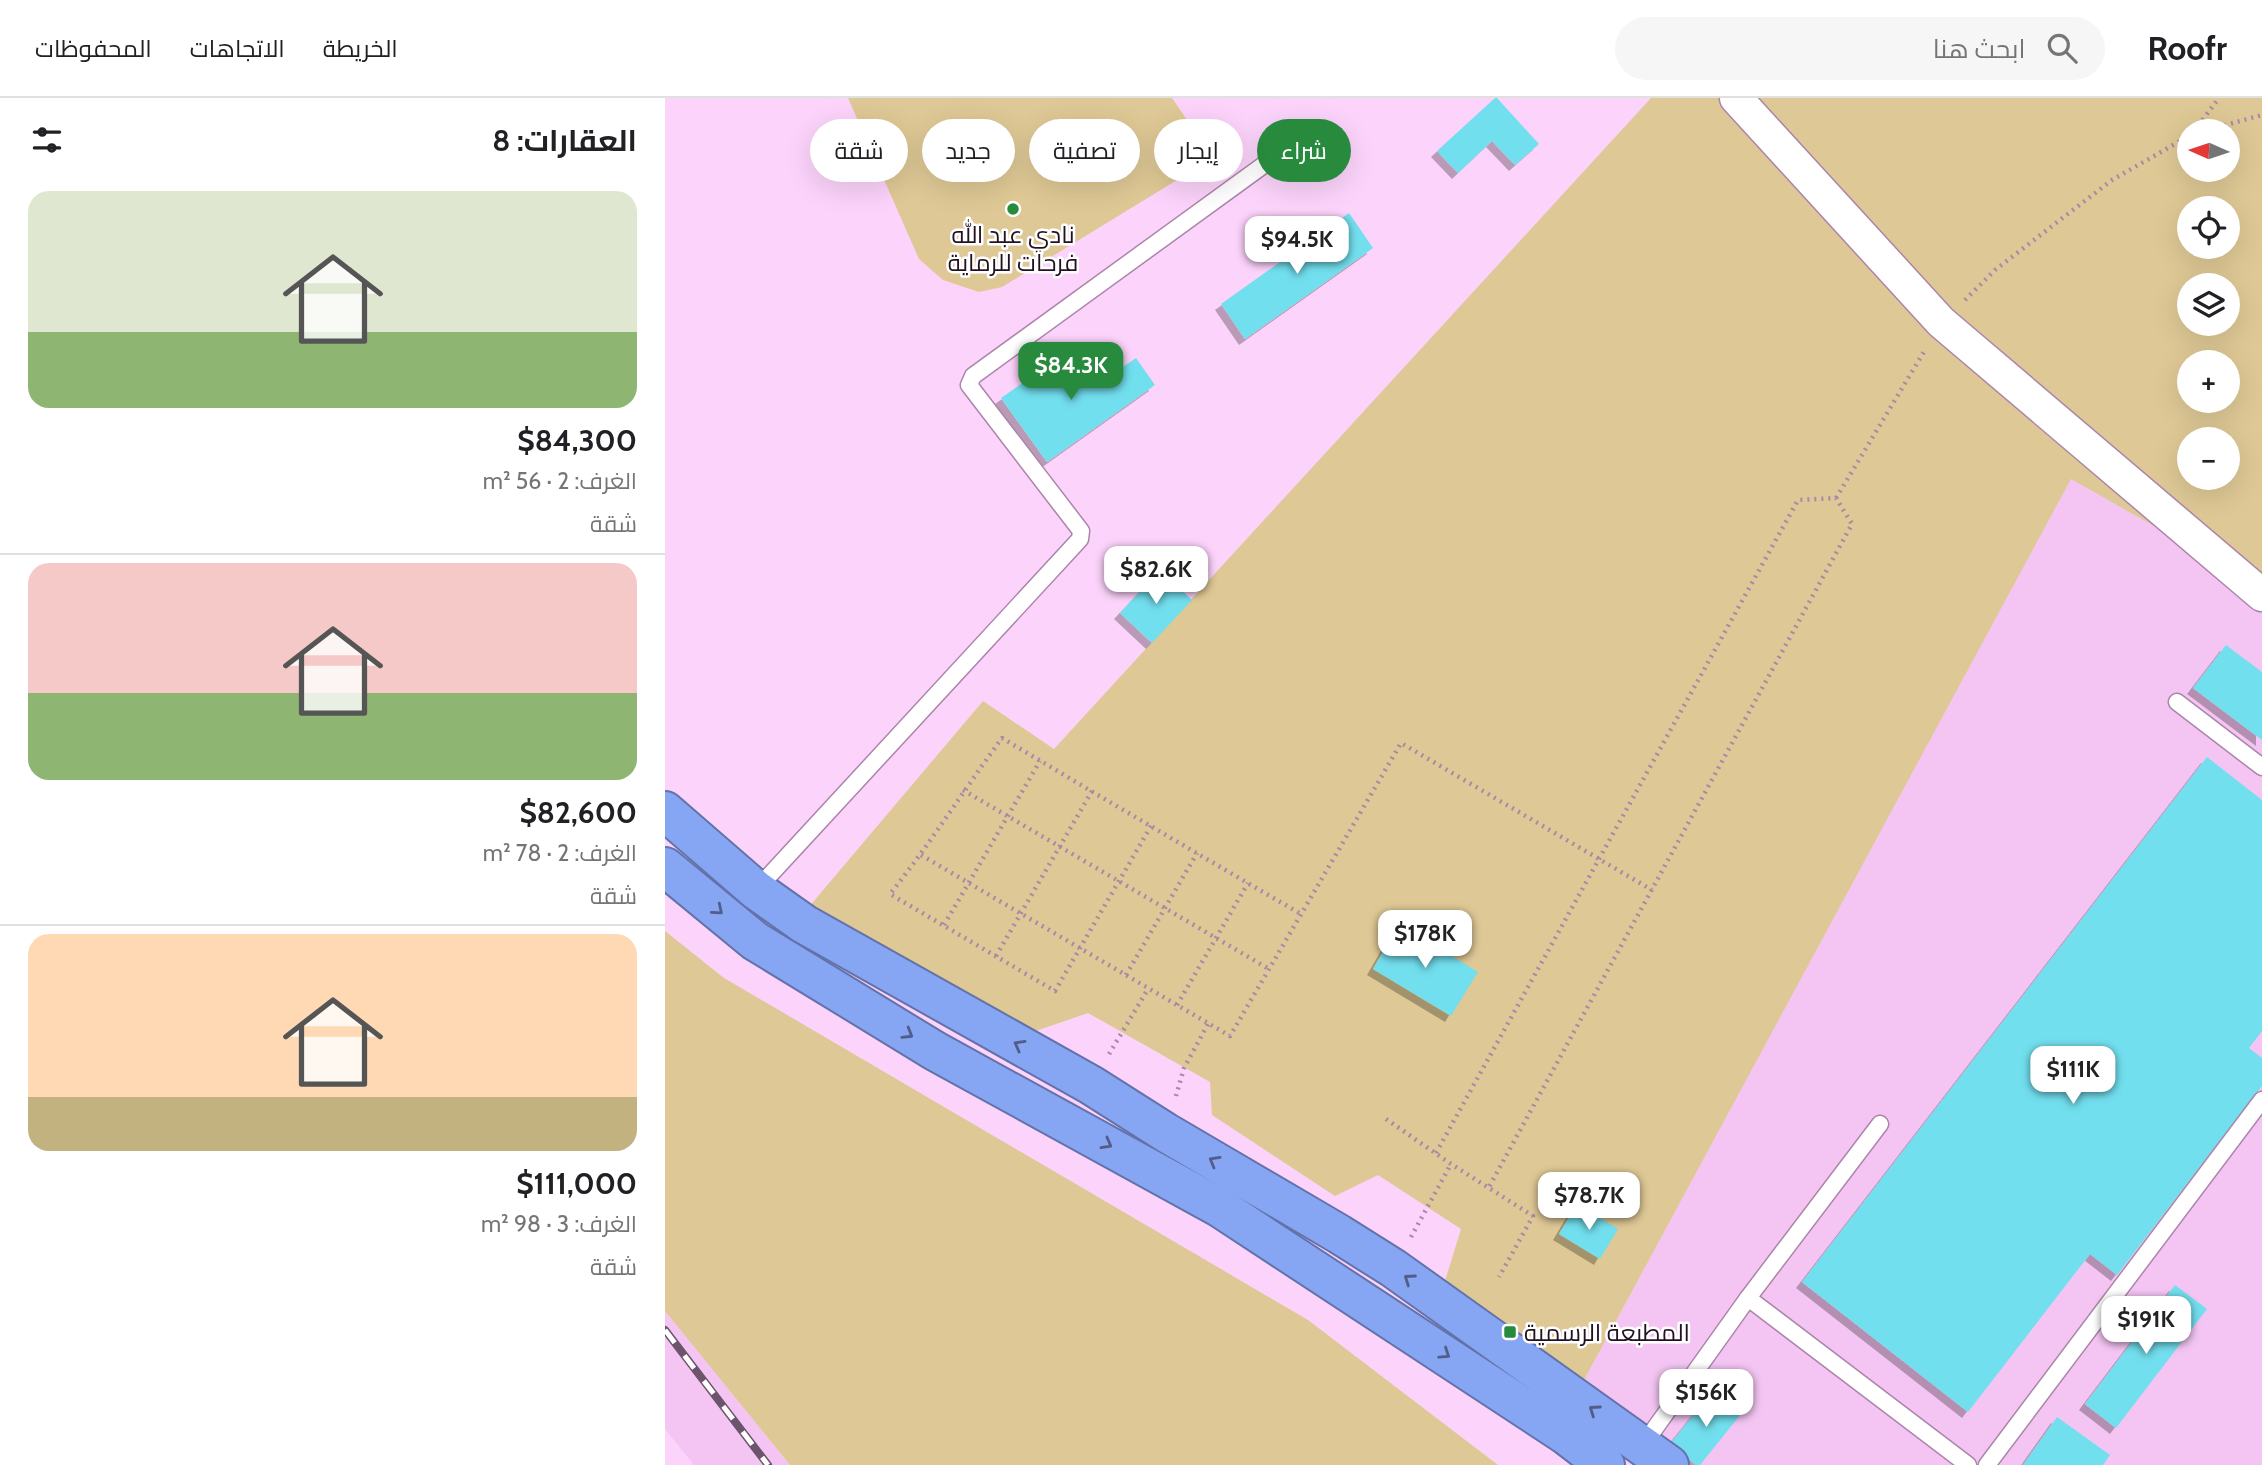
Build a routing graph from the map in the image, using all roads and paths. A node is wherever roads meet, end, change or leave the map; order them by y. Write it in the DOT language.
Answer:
graph roads {
  1 [pos="1736,98"];
  2 [pos="2219,98"];
  3 [pos="2262,114"];
  4 [pos="2204,119"];
  5 [pos="2240,120"];
  6 [pos="2177,143"];
  7 [pos="1257,169"];
  8 [pos="1941,322"];
  9 [pos="1836,499"];
  10 [pos="2262,595"];
  11 [pos="2178,702"];
  12 [pos="1040,761"];
  13 [pos="2262,766"];
  14 [pos="963,790"];
  15 [pos="1092,792"];
  16 [pos="665,811"];
  17 [pos="1008,816"];
  18 [pos="1151,826"];
  19 [pos="1060,847"];
  20 [pos="1197,853"];
  21 [pos="921,855"];
  22 [pos="1599,859"];
  23 [pos="665,866"];
  24 [pos="1119,882"];
  25 [pos="969,883"];
  26 [pos="1248,883"];
  27 [pos="1652,890"];
  28 [pos="756,891"];
  29 [pos="1165,908"];
  30 [pos="1021,914"];
  31 [pos="1301,914"];
  32 [pos="944,925"];
  33 [pos="1216,938"];
  34 [pos="1080,948"];
  35 [pos="996,956"];
  36 [pos="1269,969"];
  37 [pos="1126,975"];
  38 [pos="1148,989"];
  39 [pos="1177,1005"];
  40 [pos="1208,1024"];
  41 [pos="1091,1085"];
  42 [pos="2262,1100"];
  43 [pos="1386,1119"];
  44 [pos="1880,1124"];
  45 [pos="1165,1132"];
  46 [pos="1436,1153"];
  47 [pos="1451,1164"];
  48 [pos="1489,1188"];
  49 [pos="1393,1268"];
  50 [pos="1499,1277"];
  51 [pos="1748,1298"];
  52 [pos="1656,1455"];
  53 [pos="1605,1465"];
  54 [pos="1968,1465"];
  55 [pos="1987,1465"];
  1 -- 8 [label="street"];
  2 -- 4 [label="path"];
  3 -- 5 [label="path"];
  6 -- 8 [label="path"];
  7 -- 28 [label="lane"];
  8 -- 9 [label="path"];
  8 -- 10 [label="street"];
  9 -- 22 [label="path"];
  9 -- 27 [label="path"];
  11 -- 13 [label="lane"];
  12 -- 14 [label="path"];
  12 -- 15 [label="path"];
  12 -- 17 [label="path"];
  14 -- 17 [label="path"];
  14 -- 21 [label="path"];
  15 -- 18 [label="path"];
  15 -- 19 [label="path"];
  16 -- 28 [label="highway"];
  17 -- 19 [label="path"];
  17 -- 25 [label="path"];
  18 -- 20 [label="path"];
  18 -- 24 [label="path"];
  19 -- 24 [label="path"];
  19 -- 30 [label="path"];
  20 -- 26 [label="path"];
  20 -- 29 [label="path"];
  21 -- 25 [label="path"];
  21 -- 32 [label="path"];
  22 -- 27 [label="path"];
  22 -- 31 [label="path"];
  22 -- 46 [label="path"];
  23 -- 53 [label="highway, one-way"];
  24 -- 29 [label="path"];
  24 -- 34 [label="path"];
  25 -- 30 [label="path"];
  25 -- 32 [label="path"];
  26 -- 31 [label="path"];
  26 -- 33 [label="path"];
  27 -- 48 [label="path"];
  41 -- 28 [label="highway, one-way"];
  29 -- 33 [label="path"];
  29 -- 37 [label="path"];
  30 -- 34 [label="path"];
  30 -- 35 [label="path"];
  31 -- 36 [label="path"];
  32 -- 35 [label="path"];
  33 -- 36 [label="path"];
  33 -- 39 [label="path"];
  34 -- 35 [label="path"];
  34 -- 37 [label="path"];
  36 -- 40 [label="path"];
  37 -- 38 [label="path"];
  38 -- 39 [label="path"];
  38 -- 41 [label="path"];
  39 -- 40 [label="path"];
  40 -- 45 [label="path"];
  41 -- 45 [label="highway"];
  42 -- 55 [label="lane"];
  43 -- 46 [label="path"];
  44 -- 51 [label="lane"];
  49 -- 45 [label="highway, one-way"];
  46 -- 47 [label="path"];
  47 -- 48 [label="path"];
  47 -- 49 [label="path"];
  48 -- 50 [label="path"];
  52 -- 49 [label="highway, one-way"];
  51 -- 52 [label="lane"];
  51 -- 54 [label="lane"];
}
